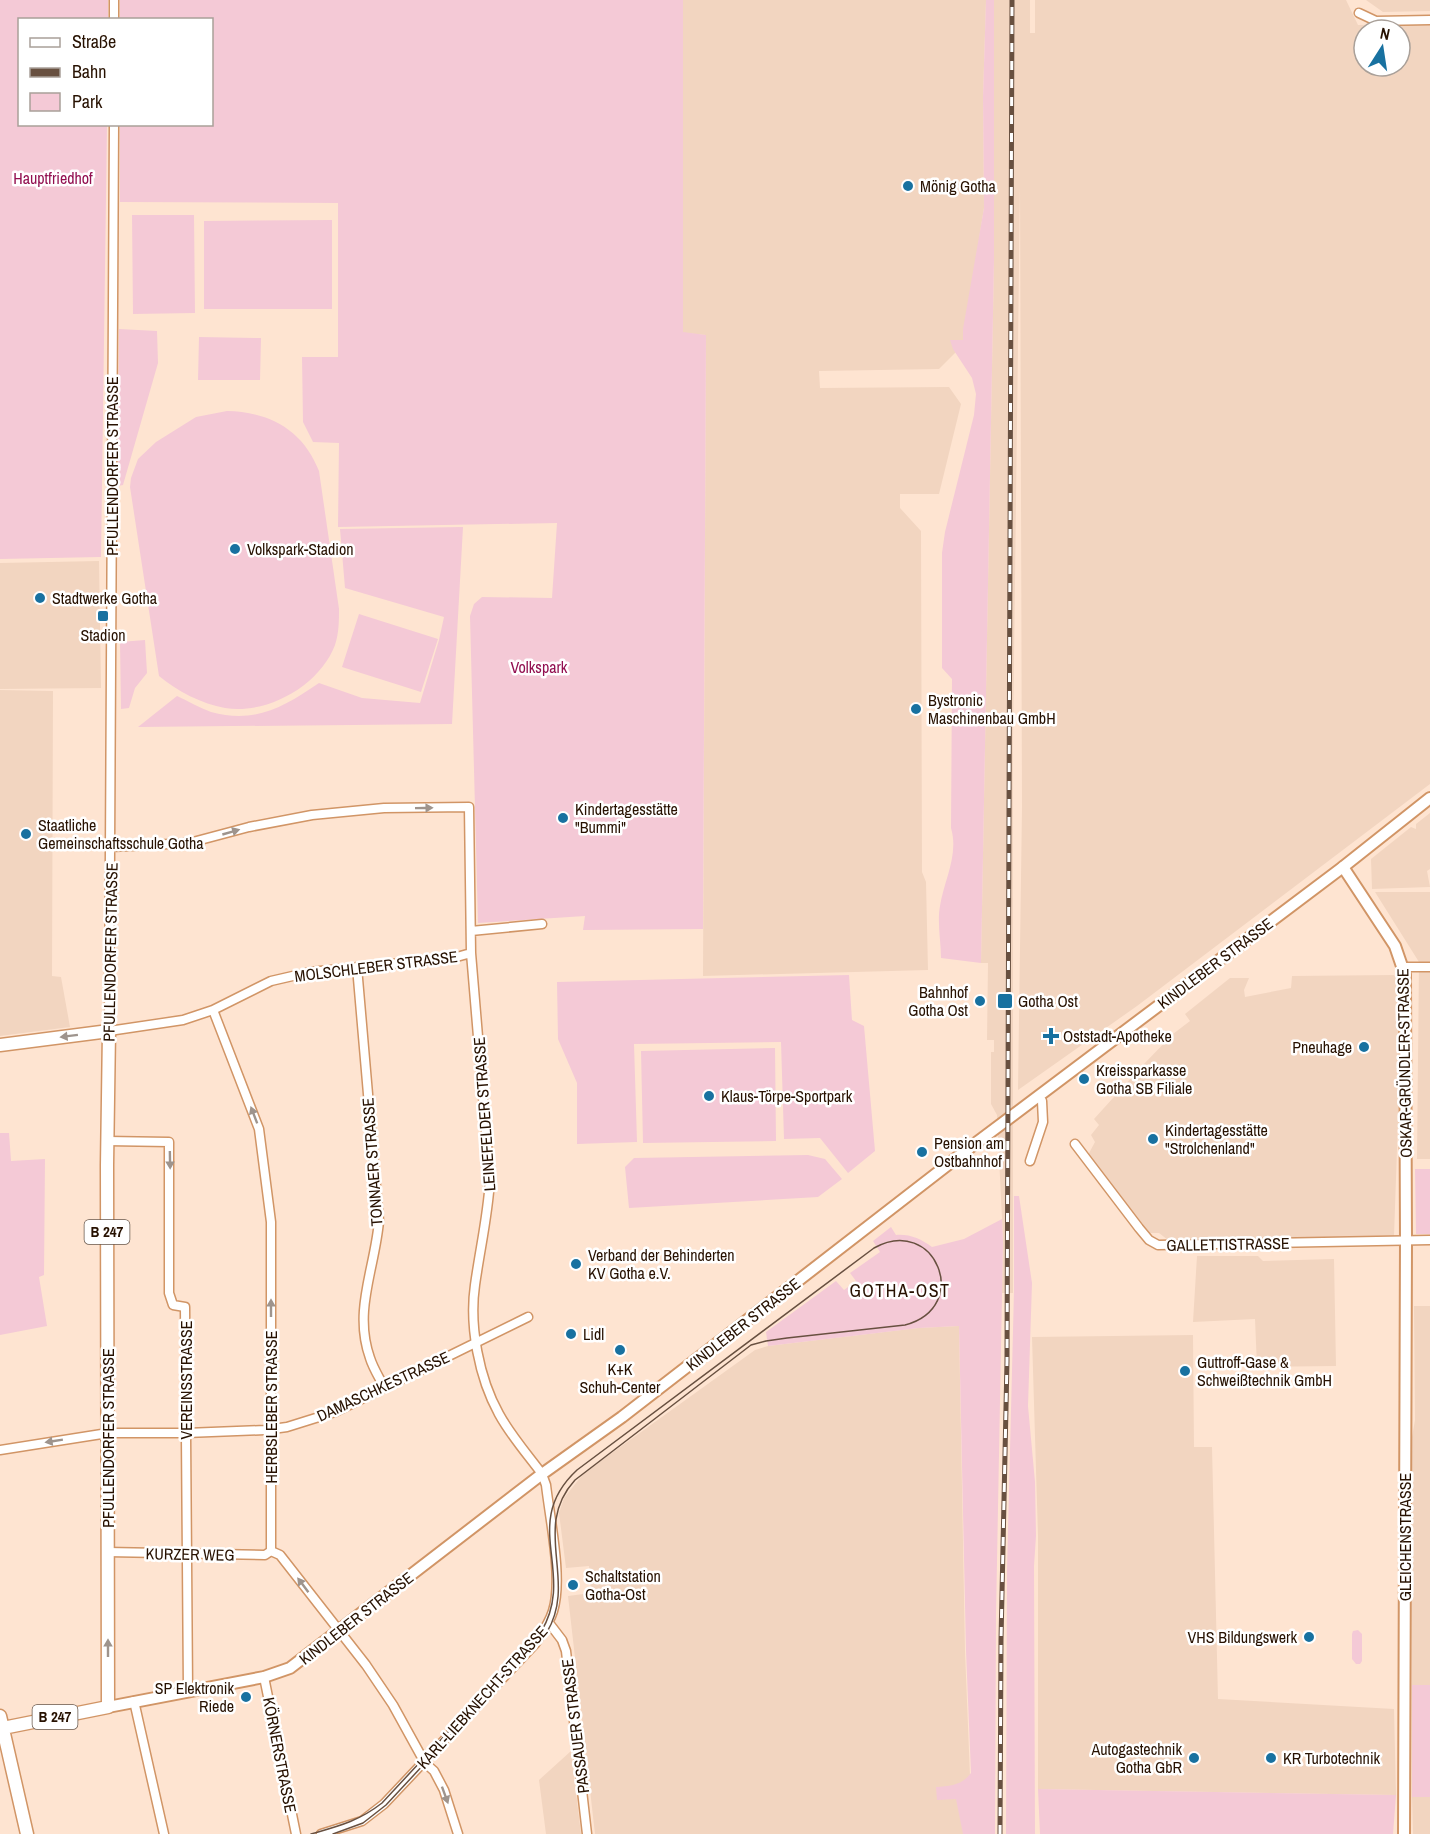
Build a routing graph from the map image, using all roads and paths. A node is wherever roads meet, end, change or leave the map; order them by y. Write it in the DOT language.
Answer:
graph roads {
  1 [pos="114,0"];
  2 [pos="1359,13"];
  3 [pos="114,18"];
  4 [pos="1430,20"];
  5 [pos="114,126"];
  6 [pos="1430,798"];
  7 [pos="111,847"];
  8 [pos="1343,867"];
  9 [pos="542,924"];
  10 [pos="471,931"];
  11 [pos="471,953"];
  12 [pos="357,967"];
  13 [pos="1403,967"];
  14 [pos="1430,967"];
  15 [pos="213,1010"];
  16 [pos="109,1031"];
  17 [pos="0,1045"];
  18 [pos="1042,1101"];
  19 [pos="107,1141"];
  20 [pos="1075,1144"];
  21 [pos="1030,1161"];
  22 [pos="1430,1240"];
  23 [pos="1406,1241"];
  24 [pos="528,1317"];
  25 [pos="477,1342"];
  26 [pos="384,1387"];
  27 [pos="272,1429"];
  28 [pos="108,1433"];
  29 [pos="186,1433"];
  30 [pos="0,1450"];
  31 [pos="542,1474"];
  32 [pos="271,1551"];
  33 [pos="107,1552"];
  34 [pos="188,1554"];
  35 [pos="549,1623"];
  36 [pos="338,1632"];
  37 [pos="264,1677"];
  38 [pos="188,1690"];
  39 [pos="134,1701"];
  40 [pos="108,1707"];
  41 [pos="1,1724"];
  42 [pos="424,1761"];
  43 [pos="27,1834"];
  44 [pos="164,1834"];
  45 [pos="296,1834"];
  46 [pos="321,1834"];
  47 [pos="458,1834"];
  48 [pos="587,1834"];
  49 [pos="1404,1834"];
  1 -- 3 [label="street"];
  2 -- 4 [label="street"];
  5 -- 7 [label="street, PFULLENDORFER STRASSE"];
  6 -- 8 [label="main road, KINDLEBER STRASSE"];
  7 -- 10 [label="street, LEINEFELDER STRASSE, one-way"];
  7 -- 16 [label="street, PFULLENDORFER STRASSE"];
  8 -- 13 [label="main road, OSKAR-GRÜNDLER-STRASSE"];
  8 -- 31 [label="main road, KINDLEBER STRASSE"];
  9 -- 10 [label="street"];
  10 -- 11 [label="street, LEINEFELDER STRASSE"];
  11 -- 12 [label="street, MOLSCHLEBER STRASSE"];
  11 -- 25 [label="street, LEINEFELDER STRASSE"];
  12 -- 15 [label="street, MOLSCHLEBER STRASSE"];
  12 -- 26 [label="street, TONNAER STRASSE"];
  13 -- 14 [label="street"];
  13 -- 23 [label="main road, OSKAR-GRÜNDLER-STRASSE"];
  15 -- 16 [label="street, MOLSCHLEBER STRASSE"];
  27 -- 15 [label="street, HERBSLEBER STRASSE, one-way"];
  16 -- 17 [label="main road, one-way"];
  16 -- 19 [label="main road, PFULLENDORFER STRASSE / B 247"];
  18 -- 21 [label="street"];
  19 -- 28 [label="main road, PFULLENDORFER STRASSE / B 247"];
  19 -- 29 [label="street, VEREINSSTRASSE, one-way"];
  20 -- 23 [label="street, GALLETTISTRASSE"];
  22 -- 23 [label="street, GALLETTISTRASSE"];
  23 -- 49 [label="main road, GLEICHENSTRASSE"];
  24 -- 25 [label="street, DAMASCHKESTRASSE"];
  25 -- 26 [label="street, DAMASCHKESTRASSE"];
  25 -- 31 [label="street, LEINEFELDER STRASSE"];
  26 -- 27 [label="street, DAMASCHKESTRASSE"];
  27 -- 29 [label="street, DAMASCHKESTRASSE"];
  27 -- 32 [label="street, HERBSLEBER STRASSE"];
  28 -- 29 [label="street, DAMASCHKESTRASSE"];
  28 -- 30 [label="street, DAMASCHKESTRASSE, one-way"];
  28 -- 33 [label="main road, PFULLENDORFER STRASSE / B 247"];
  29 -- 34 [label="street, VEREINSSTRASSE"];
  31 -- 35 [label="street, KARL-LIEBKNECHT-STRASSE"];
  31 -- 36 [label="main road, KINDLEBER STRASSE"];
  32 -- 34 [label="street, KURZER WEG"];
  36 -- 32 [label="street, one-way"];
  33 -- 34 [label="street, KURZER WEG"];
  40 -- 33 [label="main road, PFULLENDORFER STRASSE / B 247, one-way"];
  34 -- 38 [label="street, VEREINSSTRASSE"];
  35 -- 42 [label="street, KARL-LIEBKNECHT-STRASSE"];
  35 -- 48 [label="street, PASSAUER STRASSE"];
  36 -- 37 [label="main road, KINDLEBER STRASSE"];
  36 -- 42 [label="street"];
  37 -- 38 [label="main road, KINDLEBER STRASSE"];
  37 -- 45 [label="street, KÖRNERSTRASSE"];
  38 -- 39 [label="main road, KINDLEBER STRASSE"];
  39 -- 40 [label="main road, KINDLEBER STRASSE"];
  39 -- 44 [label="street"];
  40 -- 41 [label="main road, KINDLEBER STRASSE / B 247"];
  41 -- 43 [label="main road, B 247"];
  42 -- 46 [label="street, KARL-LIEBKNECHT-STRASSE"];
  42 -- 47 [label="street, one-way"];
}
